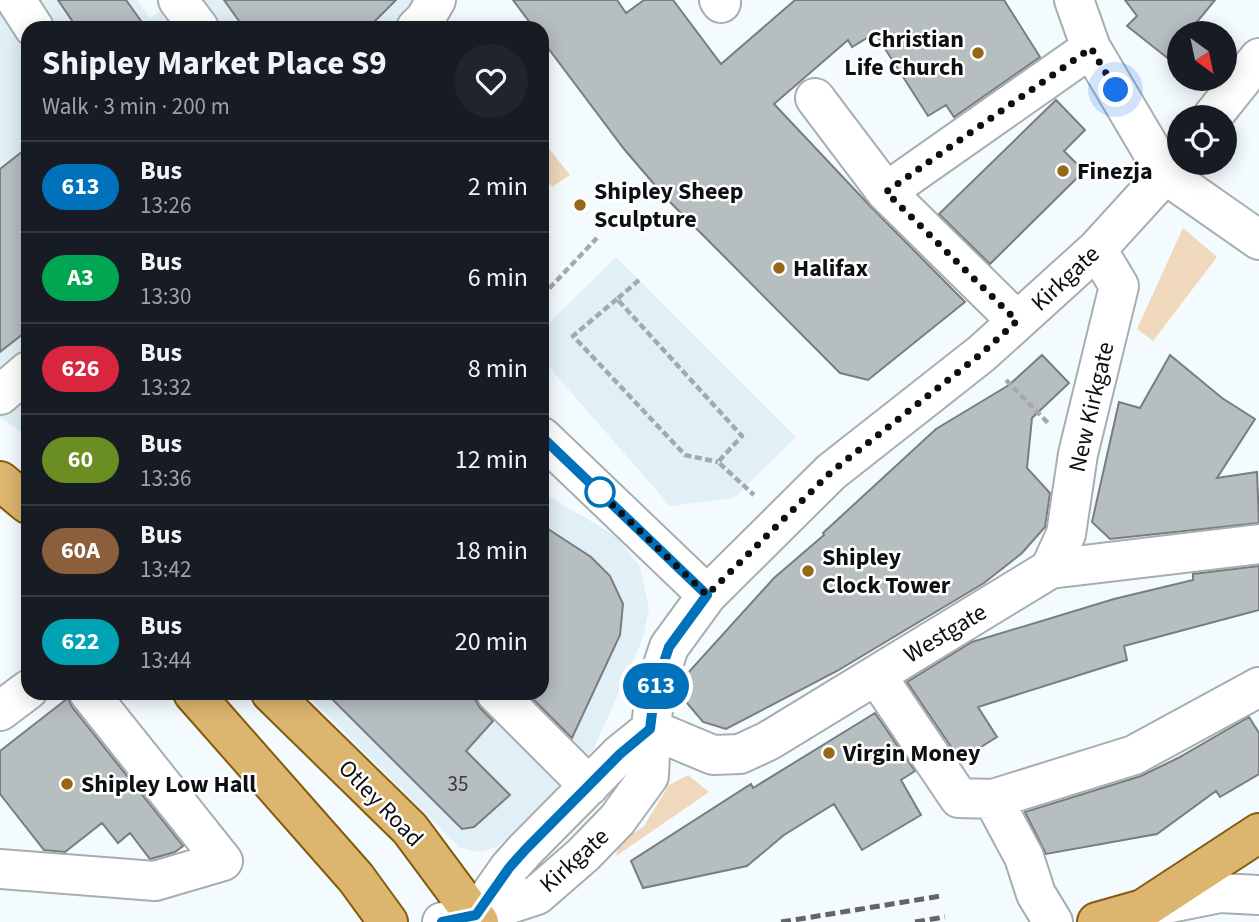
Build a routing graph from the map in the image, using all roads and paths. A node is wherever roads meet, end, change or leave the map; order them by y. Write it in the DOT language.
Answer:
graph roads {
  1 [pos="16,0"];
  2 [pos="178,0"];
  3 [pos="436,0"];
  4 [pos="1074,0"];
  5 [pos="30,21"];
  6 [pos="194,21"];
  7 [pos="423,21"];
  8 [pos="1091,48"];
  9 [pos="1259,58"];
  10 [pos="815,98"];
  11 [pos="1222,105"];
  12 [pos="1167,157"];
  13 [pos="1167,173"];
  14 [pos="1183,175"];
  15 [pos="886,192"];
  16 [pos="597,238"];
  17 [pos="1259,240"];
  18 [pos="1097,249"];
  19 [pos="639,280"];
  20 [pos="549,289"];
  21 [pos="617,299"];
  22 [pos="1017,321"];
  23 [pos="981,354"];
  24 [pos="21,377"];
  25 [pos="0,395"];
  26 [pos="549,444"];
  27 [pos="1078,454"];
  28 [pos="718,461"];
  29 [pos="0,481"];
  30 [pos="21,499"];
  31 [pos="780,520"];
  32 [pos="1259,544"];
  33 [pos="1050,569"];
  34 [pos="707,595"];
  35 [pos="876,675"];
  36 [pos="1259,687"];
  37 [pos="21,695"];
  38 [pos="95,700"];
  39 [pos="203,700"];
  40 [pos="278,700"];
  41 [pos="503,700"];
  42 [pos="0,711"];
  43 [pos="650,729"];
  44 [pos="589,786"];
  45 [pos="993,799"];
  46 [pos="1259,833"];
  47 [pos="0,869"];
  48 [pos="1259,895"];
  49 [pos="1136,916"];
  50 [pos="466,920"];
  51 [pos="388,922"];
  52 [pos="1053,922"];
  53 [pos="1097,922"];
  1 -- 5 [label="street"];
  2 -- 6 [label="street"];
  3 -- 7 [label="street"];
  4 -- 8 [label="street"];
  8 -- 12 [label="street"];
  8 -- 15 [label="street"];
  9 -- 11 [label="street"];
  10 -- 15 [label="street"];
  13 -- 18 [label="street, Kirkgate"];
  14 -- 17 [label="street"];
  15 -- 22 [label="street"];
  16 -- 20 [label="path"];
  18 -- 22 [label="street, Kirkgate"];
  18 -- 27 [label="street, New Kirkgate"];
  19 -- 21 [label="path"];
  21 -- 28 [label="path"];
  21 -- 28 [label="path"];
  22 -- 23 [label="street, Kirkgate"];
  23 -- 27 [label="path"];
  23 -- 31 [label="street, Kirkgate"];
  24 -- 25 [label="street"];
  26 -- 34 [label="street"];
  27 -- 33 [label="street, New Kirkgate"];
  28 -- 31 [label="path"];
  29 -- 30 [label="main road"];
  31 -- 34 [label="street, Kirkgate"];
  32 -- 33 [label="street, Westgate"];
  33 -- 35 [label="street, Westgate"];
  34 -- 43 [label="street, Kirkgate"];
  35 -- 43 [label="street, Westgate"];
  35 -- 45 [label="street"];
  36 -- 45 [label="street"];
  37 -- 42 [label="street"];
  38 -- 47 [label="street"];
  39 -- 51 [label="main road"];
  40 -- 50 [label="main road, Otley Road"];
  41 -- 44 [label="street"];
  43 -- 44 [label="street, Kirkgate"];
  43 -- 50 [label="street, Kirkgate"];
  44 -- 50 [label="street, Kirkgate"];
  45 -- 52 [label="street"];
  46 -- 49 [label="main road"];
  48 -- 49 [label="street"];
  49 -- 53 [label="main road"];
}
